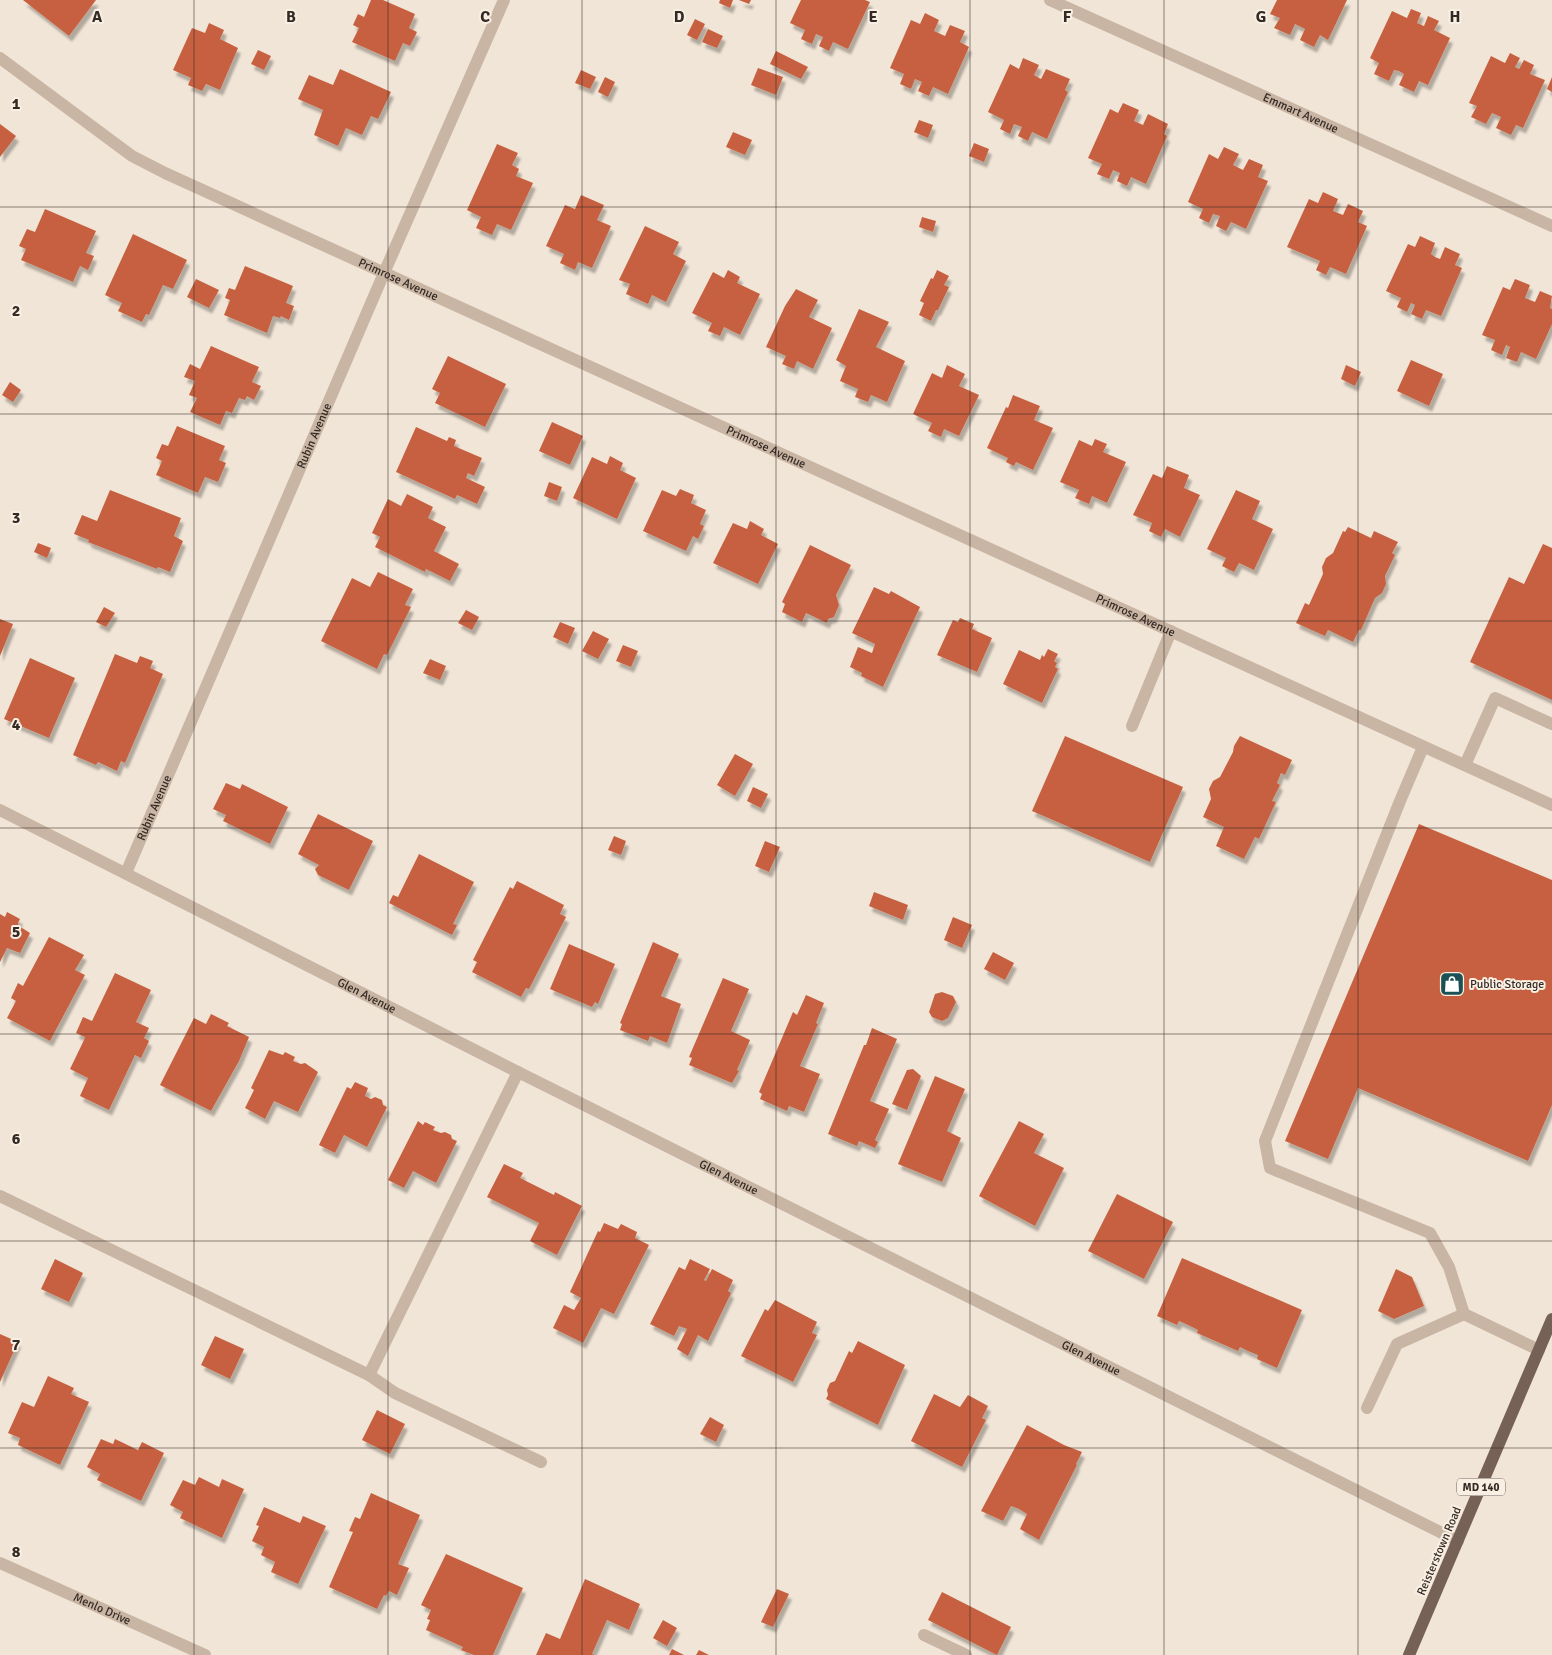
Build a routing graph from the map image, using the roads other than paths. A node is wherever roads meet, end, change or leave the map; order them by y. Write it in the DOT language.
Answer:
graph roads {
  1 [pos="504,0"];
  2 [pos="1050,0"];
  3 [pos="0,58"];
  4 [pos="1552,226"];
  5 [pos="384,273"];
  6 [pos="1171,632"];
  7 [pos="1552,724"];
  8 [pos="1132,726"];
  9 [pos="1423,747"];
  10 [pos="1464,765"];
  11 [pos="1552,805"];
  12 [pos="0,810"];
  13 [pos="126,873"];
  14 [pos="518,1072"];
  15 [pos="0,1196"];
  16 [pos="1464,1314"];
  17 [pos="1552,1319"];
  18 [pos="1539,1350"];
  19 [pos="369,1375"];
  20 [pos="1367,1408"];
  21 [pos="541,1462"];
  22 [pos="1458,1541"];
  23 [pos="0,1563"];
  24 [pos="924,1635"];
  25 [pos="205,1655"];
  26 [pos="966,1655"];
  27 [pos="1409,1655"];
  1 -- 5 [label="street, Rubin Avenue"];
  2 -- 4 [label="street, Emmart Avenue"];
  3 -- 5 [label="street, Primrose Avenue"];
  5 -- 6 [label="street, Primrose Avenue"];
  5 -- 13 [label="street, Rubin Avenue"];
  6 -- 8 [label="street"];
  6 -- 9 [label="street, Primrose Avenue"];
  7 -- 10 [label="street"];
  9 -- 10 [label="street, Primrose Avenue"];
  9 -- 16 [label="street"];
  10 -- 11 [label="street, Primrose Avenue"];
  12 -- 13 [label="street, Glen Avenue"];
  13 -- 14 [label="street, Glen Avenue"];
  14 -- 19 [label="street"];
  14 -- 22 [label="street, Glen Avenue"];
  15 -- 19 [label="street"];
  16 -- 18 [label="street"];
  16 -- 20 [label="street"];
  17 -- 18 [label="main road, Reisterstown Road / MD 140"];
  18 -- 22 [label="main road, Reisterstown Road / MD 140"];
  19 -- 21 [label="street"];
  22 -- 27 [label="main road, Reisterstown Road / MD 140"];
  23 -- 25 [label="street, Menlo Drive"];
  24 -- 26 [label="street"];
}
